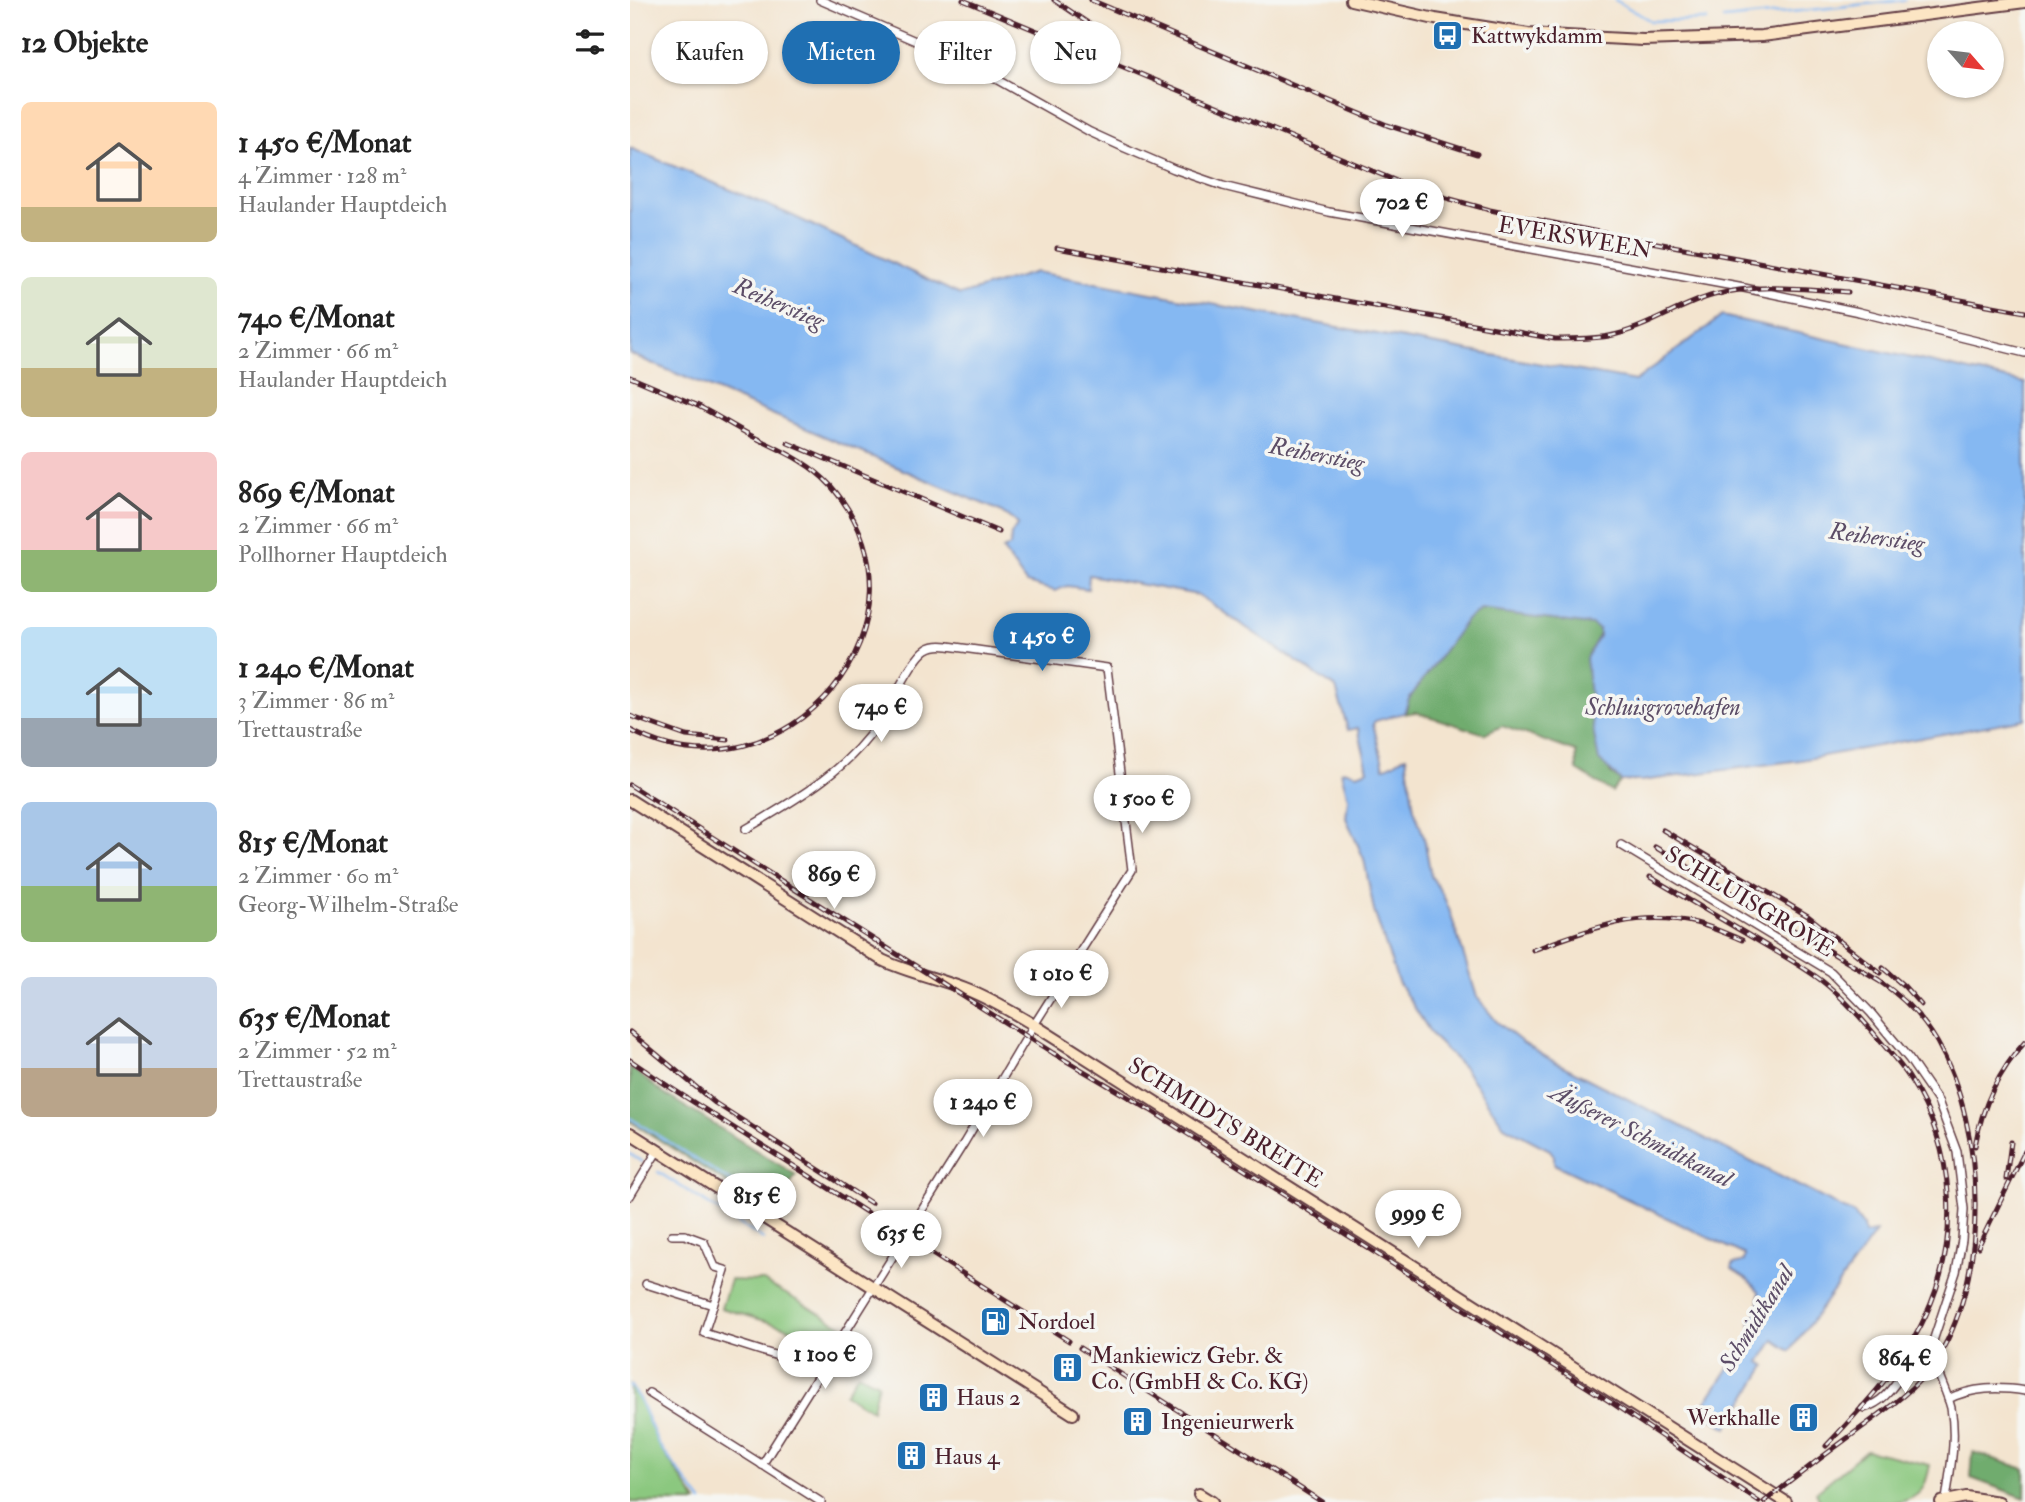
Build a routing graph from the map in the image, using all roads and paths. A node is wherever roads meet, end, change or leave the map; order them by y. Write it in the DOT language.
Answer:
graph roads {
  1 [pos="820,0"];
  2 [pos="1351,0"];
  3 [pos="2024,1"];
  4 [pos="2025,353"];
  5 [pos="630,800"];
  6 [pos="746,829"];
  7 [pos="1621,845"];
  8 [pos="1034,1025"];
  9 [pos="630,1133"];
  10 [pos="658,1150"];
  11 [pos="630,1196"];
  12 [pos="672,1235"];
  13 [pos="646,1284"];
  14 [pos="874,1288"];
  15 [pos="713,1306"];
  16 [pos="1933,1352"];
  17 [pos="822,1370"];
  18 [pos="2025,1391"];
  19 [pos="649,1393"];
  20 [pos="1948,1399"];
  21 [pos="1864,1408"];
  22 [pos="1073,1414"];
  23 [pos="762,1465"];
  24 [pos="1199,1494"];
  25 [pos="1943,1501"];
  26 [pos="821,1502"];
  27 [pos="1212,1502"];
  28 [pos="1786,1502"];
  29 [pos="1999,1502"];
  1 -- 4 [label="street, EVERSWEEN"];
  2 -- 3 [label="main road"];
  5 -- 8 [label="main road, SCHMIDTS BREITE"];
  6 -- 8 [label="street"];
  7 -- 16 [label="street, SCHLUISGROVE"];
  8 -- 14 [label="street"];
  8 -- 28 [label="main road, SCHMIDTS BREITE"];
  9 -- 10 [label="main road"];
  10 -- 11 [label="street"];
  10 -- 14 [label="main road"];
  12 -- 15 [label="street"];
  13 -- 15 [label="street"];
  14 -- 17 [label="street"];
  14 -- 22 [label="main road"];
  15 -- 17 [label="street"];
  16 -- 20 [label="street, SCHLUISGROVE"];
  16 -- 21 [label="street"];
  17 -- 23 [label="street"];
  18 -- 20 [label="street"];
  19 -- 23 [label="street"];
  20 -- 25 [label="street, SCHLUISGROVE"];
  23 -- 26 [label="street"];
  24 -- 27 [label="main road"];
  25 -- 29 [label="main road"];
}
